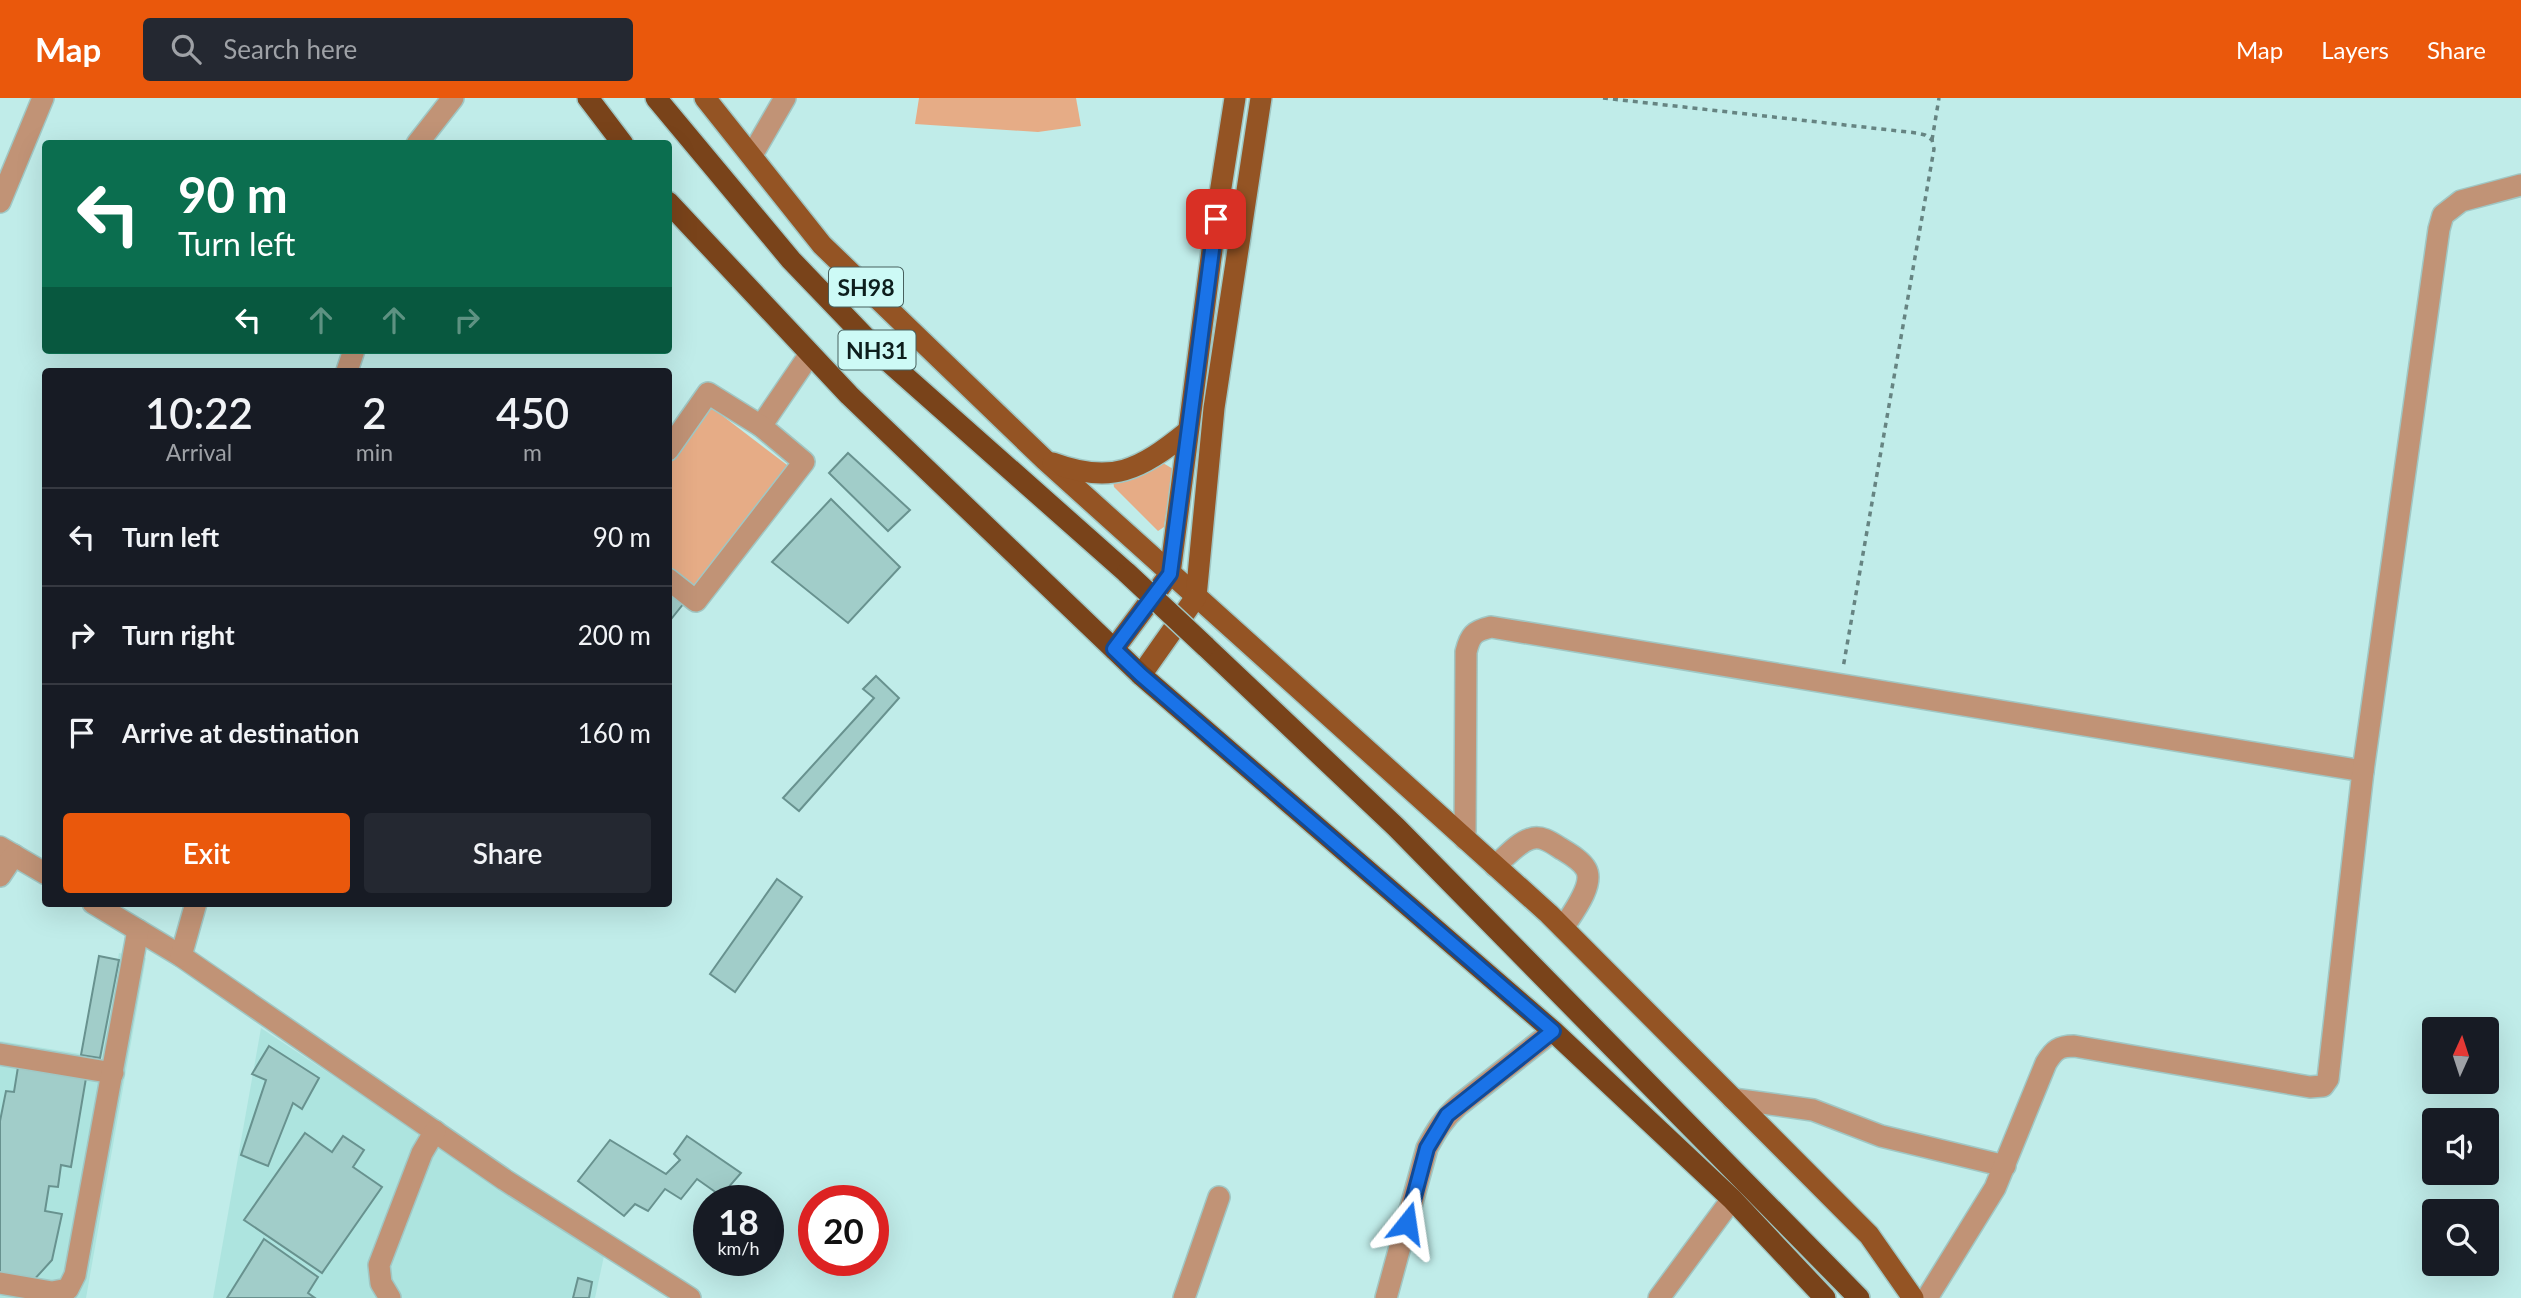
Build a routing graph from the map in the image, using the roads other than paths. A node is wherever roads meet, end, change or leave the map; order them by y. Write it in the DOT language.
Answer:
graph roads {
  1 [pos="43,98"];
  2 [pos="453,98"];
  3 [pos="588,98"];
  4 [pos="656,98"];
  5 [pos="705,98"];
  6 [pos="785,98"];
  7 [pos="1235,98"];
  8 [pos="1261,98"];
  9 [pos="420,140"];
  10 [pos="620,140"];
  11 [pos="752,155"];
  12 [pos="2521,185"];
  13 [pos="0,202"];
  14 [pos="672,206"];
  15 [pos="810,354"];
  16 [pos="761,426"];
  17 [pos="1187,432"];
  18 [pos="672,444"];
  19 [pos="1045,460"];
  20 [pos="1170,574"];
  21 [pos="672,582"];
  22 [pos="1196,597"];
  23 [pos="1114,649"];
  24 [pos="1141,675"];
  25 [pos="2363,771"];
  26 [pos="1465,839"];
  27 [pos="7,851"];
  28 [pos="1495,866"];
  29 [pos="42,872"];
  30 [pos="0,876"];
  31 [pos="100,907"];
  32 [pos="195,907"];
  33 [pos="1563,928"];
  34 [pos="138,930"];
  35 [pos="181,956"];
  36 [pos="1553,1031"];
  37 [pos="0,1054"];
  38 [pos="113,1073"];
  39 [pos="1733,1098"];
  40 [pos="435,1131"];
  41 [pos="2005,1167"];
  42 [pos="1219,1197"];
  43 [pos="1732,1199"];
  44 [pos="0,1283"];
  45 [pos="390,1298"];
  46 [pos="690,1298"];
  47 [pos="1184,1298"];
  48 [pos="1386,1298"];
  49 [pos="1659,1298"];
  50 [pos="1825,1298"];
  51 [pos="1860,1298"];
  52 [pos="1913,1298"];
  53 [pos="1927,1298"];
  1 -- 13 [label="street"];
  2 -- 9 [label="street"];
  3 -- 10 [label="highway"];
  4 -- 51 [label="highway, NH31, bridge"];
  5 -- 11 [label="main road, SH98"];
  6 -- 11 [label="street"];
  7 -- 17 [label="main road"];
  8 -- 22 [label="main road"];
  11 -- 19 [label="main road, SH98"];
  12 -- 25 [label="street"];
  14 -- 15 [label="highway, NH31"];
  15 -- 16 [label="street"];
  15 -- 23 [label="highway, NH31"];
  16 -- 18 [label="street"];
  16 -- 21 [label="street"];
  17 -- 19 [label="main road"];
  17 -- 20 [label="main road"];
  19 -- 20 [label="main road, SH98"];
  20 -- 22 [label="main road, SH98"];
  20 -- 23 [label="main road"];
  22 -- 24 [label="main road"];
  22 -- 26 [label="main road"];
  23 -- 24 [label="highway, NH31"];
  24 -- 36 [label="highway, NH31"];
  25 -- 26 [label="street"];
  25 -- 41 [label="street"];
  26 -- 28 [label="main road"];
  27 -- 29 [label="street"];
  27 -- 30 [label="street"];
  28 -- 33 [label="main road"];
  28 -- 33 [label="street"];
  31 -- 34 [label="street"];
  32 -- 35 [label="street"];
  33 -- 39 [label="main road"];
  34 -- 35 [label="street"];
  34 -- 38 [label="street"];
  35 -- 40 [label="street"];
  36 -- 43 [label="highway, NH31"];
  36 -- 48 [label="street"];
  37 -- 38 [label="street"];
  38 -- 44 [label="street"];
  39 -- 41 [label="street"];
  39 -- 52 [label="main road"];
  40 -- 45 [label="street"];
  40 -- 46 [label="street"];
  41 -- 53 [label="street"];
  42 -- 47 [label="street"];
  43 -- 49 [label="street"];
  43 -- 50 [label="highway, NH31"];
}
